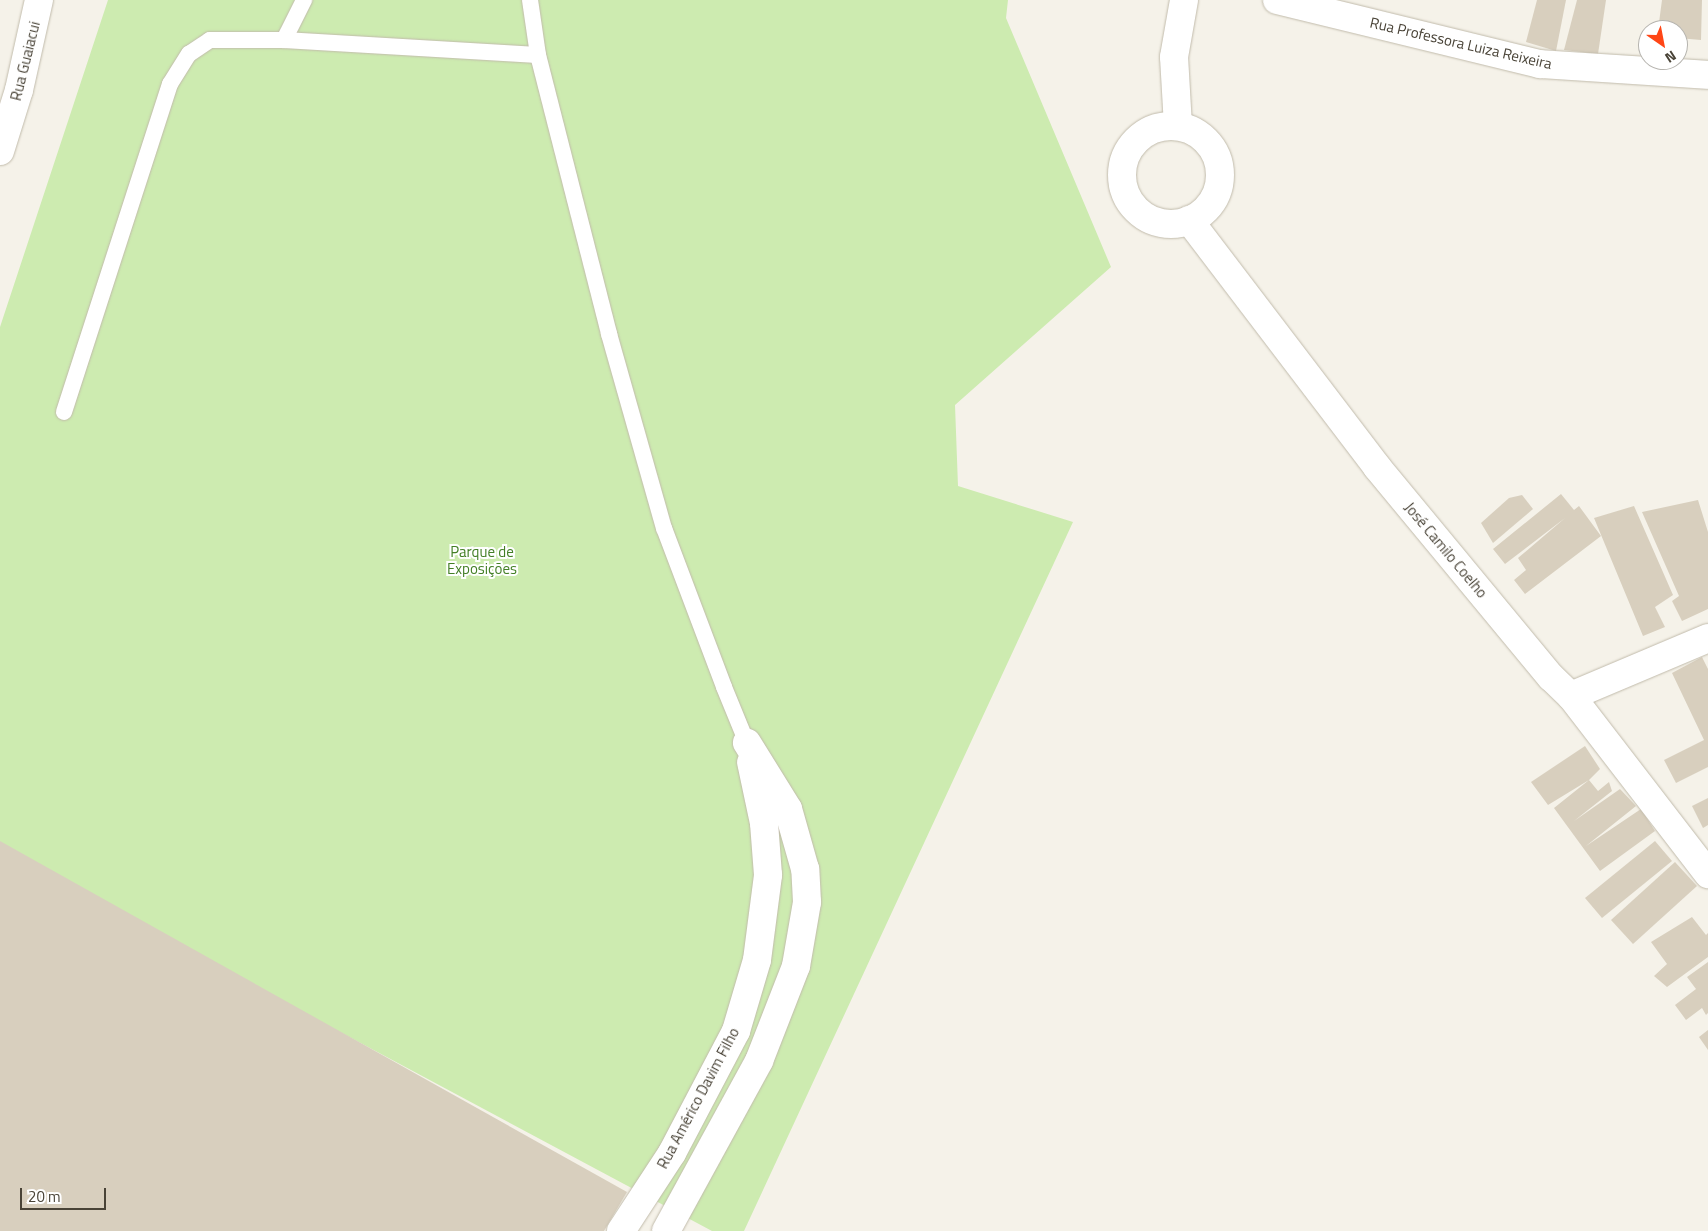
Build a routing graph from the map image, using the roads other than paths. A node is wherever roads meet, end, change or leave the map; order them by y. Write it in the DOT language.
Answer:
graph roads {
  1 [pos="39,0"];
  2 [pos="304,0"];
  3 [pos="530,0"];
  4 [pos="1184,0"];
  5 [pos="1276,0"];
  6 [pos="284,40"];
  7 [pos="538,55"];
  8 [pos="1708,75"];
  9 [pos="1178,126"];
  10 [pos="0,151"];
  11 [pos="1189,220"];
  12 [pos="64,412"];
  13 [pos="1708,638"];
  14 [pos="1571,696"];
  15 [pos="747,743"];
  16 [pos="1708,874"];
  17 [pos="620,1231"];
  18 [pos="666,1231"];
  1 -- 10 [label="street, Rua Guaiacui"];
  2 -- 6 [label="lane"];
  3 -- 7 [label="lane"];
  4 -- 9 [label="street"];
  5 -- 8 [label="street, Rua Professora Luiza Reixeira"];
  6 -- 7 [label="lane"];
  6 -- 12 [label="lane"];
  7 -- 15 [label="lane"];
  9 -- 11 [label="street"];
  9 -- 11 [label="street"];
  11 -- 14 [label="street, José Camilo Coelho"];
  13 -- 14 [label="street"];
  14 -- 16 [label="street, José Camilo Coelho"];
  15 -- 17 [label="street, Rua Américo Davim Filho"];
  15 -- 18 [label="street"];
}
